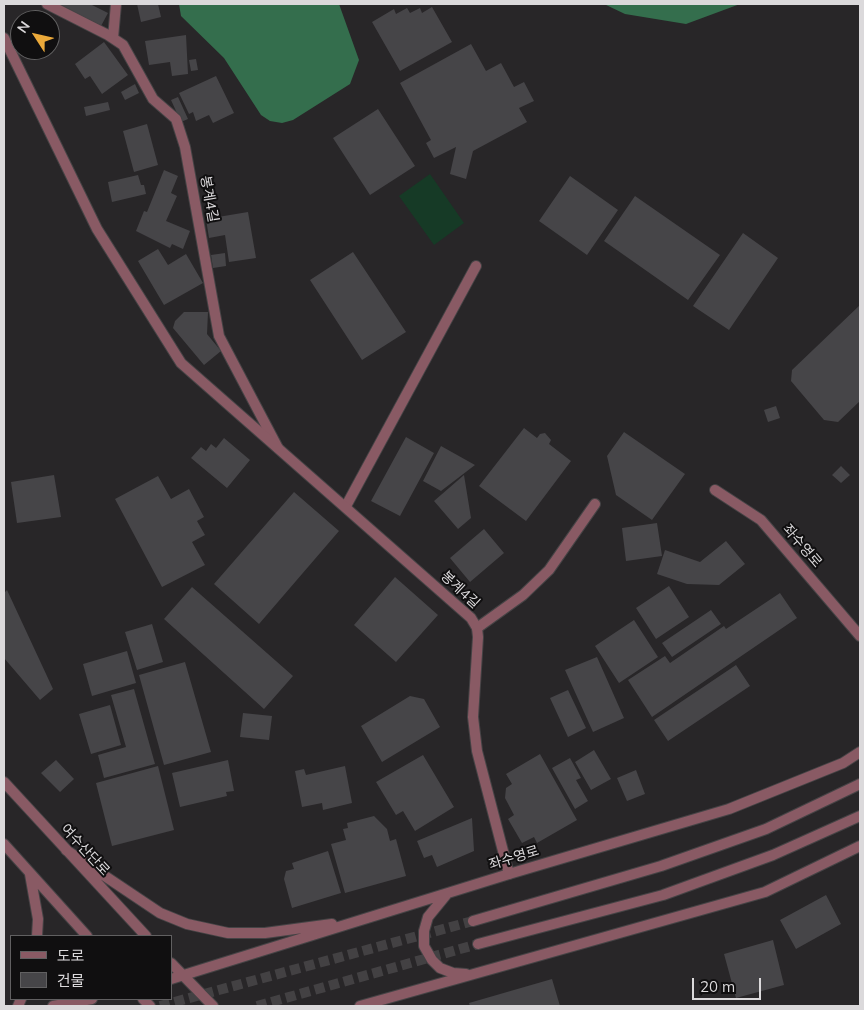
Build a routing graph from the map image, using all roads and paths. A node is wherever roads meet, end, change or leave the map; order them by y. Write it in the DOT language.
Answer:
graph roads {
  1 [pos="47,4"];
  2 [pos="116,4"];
  3 [pos="4,38"];
  4 [pos="113,38"];
  5 [pos="476,266"];
  6 [pos="279,448"];
  7 [pos="716,490"];
  8 [pos="595,504"];
  9 [pos="346,506"];
  10 [pos="476,628"];
  11 [pos="859,635"];
  12 [pos="860,752"];
  13 [pos="4,782"];
  14 [pos="860,784"];
  15 [pos="860,816"];
  16 [pos="4,844"];
  17 [pos="860,846"];
  18 [pos="66,850"];
  19 [pos="30,873"];
  20 [pos="509,874"];
  21 [pos="449,893"];
  22 [pos="365,919"];
  23 [pos="473,922"];
  24 [pos="38,935"];
  25 [pos="86,935"];
  26 [pos="145,935"];
  27 [pos="478,944"];
  28 [pos="172,964"];
  29 [pos="472,975"];
  30 [pos="183,976"];
  31 [pos="172,979"];
  32 [pos="86,1000"];
  33 [pos="53,1006"];
  34 [pos="213,1006"];
  35 [pos="360,1006"];
  1 -- 4 [label="street, 봉계4길"];
  2 -- 4 [label="street"];
  3 -- 6 [label="street, 봉계4길"];
  4 -- 6 [label="street, 봉계4길"];
  5 -- 9 [label="street"];
  6 -- 9 [label="street, 봉계4길"];
  7 -- 11 [label="street, 좌수영로"];
  8 -- 10 [label="street"];
  9 -- 10 [label="street, 봉계4길"];
  10 -- 20 [label="street, 봉계4길"];
  12 -- 20 [label="street, 좌수영로"];
  13 -- 18 [label="street, 여수산단로"];
  14 -- 23 [label="street"];
  15 -- 27 [label="street"];
  16 -- 19 [label="street"];
  17 -- 29 [label="street"];
  18 -- 22 [label="street"];
  18 -- 26 [label="street, 여수산단로"];
  19 -- 24 [label="street"];
  19 -- 25 [label="street"];
  20 -- 21 [label="street, 좌수영로"];
  21 -- 22 [label="street, 좌수영로"];
  21 -- 29 [label="street"];
  22 -- 30 [label="street, 좌수영로"];
  28 -- 30 [label="street"];
  29 -- 35 [label="street"];
  30 -- 31 [label="street, 좌수영로"];
  30 -- 34 [label="street"];
  32 -- 33 [label="street"];
}
